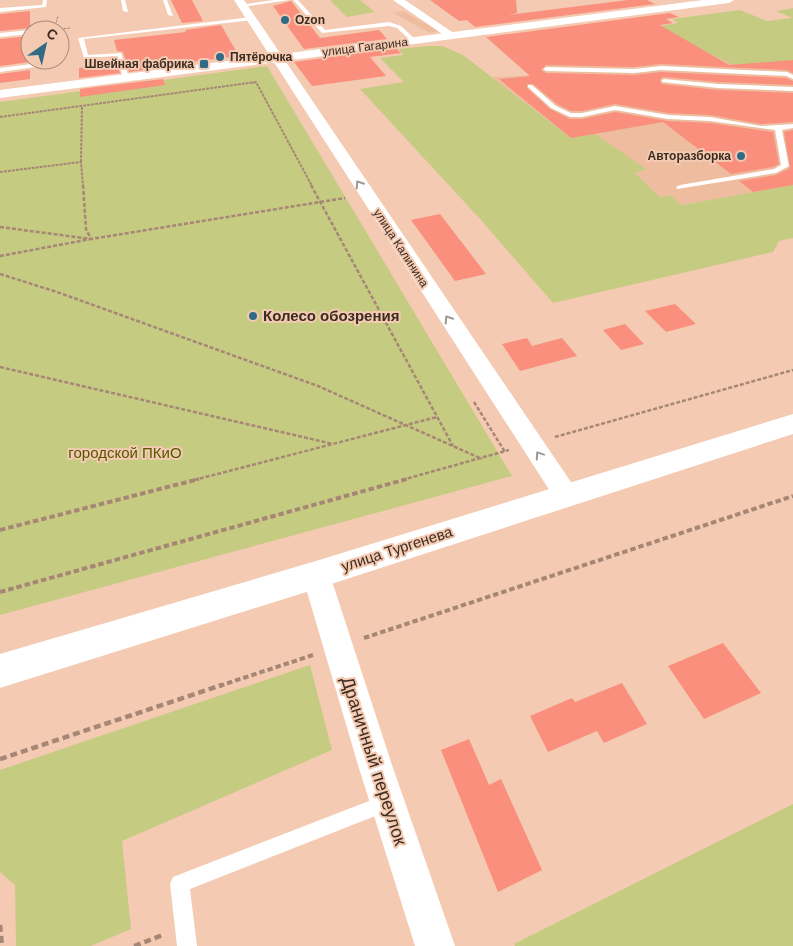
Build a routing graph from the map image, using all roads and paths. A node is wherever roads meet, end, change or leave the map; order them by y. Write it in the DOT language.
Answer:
graph roads {
  1 [pos="45,0"];
  2 [pos="123,0"];
  3 [pos="165,0"];
  4 [pos="288,0"];
  5 [pos="295,0"];
  6 [pos="398,0"];
  7 [pos="729,0"];
  8 [pos="244,8"];
  9 [pos="0,10"];
  10 [pos="126,12"];
  11 [pos="172,15"];
  12 [pos="20,33"];
  13 [pos="0,35"];
  14 [pos="452,36"];
  15 [pos="414,41"];
  16 [pos="276,58"];
  17 [pos="20,68"];
  18 [pos="793,69"];
  19 [pos="0,70"];
  20 [pos="546,70"];
  21 [pos="790,75"];
  22 [pos="126,78"];
  23 [pos="664,82"];
  24 [pos="530,86"];
  25 [pos="793,89"];
  26 [pos="0,94"];
  27 [pos="82,106"];
  28 [pos="0,117"];
  29 [pos="793,126"];
  30 [pos="778,130"];
  31 [pos="81,162"];
  32 [pos="0,172"];
  33 [pos="680,187"];
  34 [pos="349,197"];
  35 [pos="321,202"];
  36 [pos="0,227"];
  37 [pos="91,239"];
  38 [pos="0,256"];
  39 [pos="0,274"];
  40 [pos="0,367"];
  41 [pos="793,370"];
  42 [pos="438,417"];
  43 [pos="793,424"];
  44 [pos="407,425"];
  45 [pos="531,443"];
  46 [pos="334,444"];
  47 [pos="453,446"];
  48 [pos="482,459"];
  49 [pos="566,495"];
  50 [pos="793,496"];
  51 [pos="0,530"];
  52 [pos="316,575"];
  53 [pos="0,592"];
  54 [pos="338,647"];
  55 [pos="0,672"];
  56 [pos="0,759"];
  57 [pos="387,803"];
  58 [pos="0,925"];
  59 [pos="185,927"];
  60 [pos="2,946"];
  61 [pos="134,946"];
  62 [pos="187,946"];
  63 [pos="434,946"];
  1 -- 9 [label="lane"];
  2 -- 10 [label="lane"];
  3 -- 11 [label="lane"];
  4 -- 8 [label="lane"];
  5 -- 15 [label="lane"];
  6 -- 14 [label="street"];
  7 -- 14 [label="street, улица Гагарина"];
  8 -- 16 [label="street, улица Калинина"];
  8 -- 22 [label="lane"];
  12 -- 13 [label="lane"];
  14 -- 15 [label="street, улица Гагарина"];
  15 -- 16 [label="street, улица Гагарина"];
  16 -- 22 [label="street, улица Гагарина"];
  45 -- 16 [label="street, улица Калинина, one-way"];
  17 -- 19 [label="lane"];
  18 -- 21 [label="lane"];
  20 -- 21 [label="lane"];
  22 -- 26 [label="street, улица Гагарина"];
  23 -- 25 [label="lane"];
  24 -- 30 [label="lane"];
  27 -- 28 [label="path"];
  27 -- 31 [label="path"];
  27 -- 35 [label="path"];
  29 -- 30 [label="lane"];
  30 -- 33 [label="lane"];
  31 -- 32 [label="path"];
  31 -- 37 [label="path"];
  34 -- 35 [label="path"];
  35 -- 37 [label="path"];
  35 -- 42 [label="path"];
  36 -- 37 [label="path"];
  37 -- 38 [label="path"];
  39 -- 44 [label="path"];
  40 -- 46 [label="path"];
  41 -- 45 [label="path"];
  42 -- 44 [label="path"];
  42 -- 47 [label="path"];
  43 -- 49 [label="street, улица Тургенева"];
  44 -- 46 [label="path"];
  44 -- 47 [label="path"];
  45 -- 48 [label="path"];
  49 -- 45 [label="street, улица Калинина, one-way"];
  46 -- 51 [label="path"];
  47 -- 48 [label="path"];
  48 -- 53 [label="path"];
  49 -- 52 [label="street, улица Тургенева"];
  50 -- 54 [label="path"];
  52 -- 54 [label="street, Драничный переулок"];
  52 -- 55 [label="street, улица Тургенева"];
  54 -- 56 [label="path"];
  54 -- 57 [label="street, Драничный переулок"];
  57 -- 59 [label="lane"];
  57 -- 63 [label="street, Драничный переулок"];
  58 -- 60 [label="path"];
  59 -- 61 [label="path"];
  59 -- 62 [label="lane"];
}
